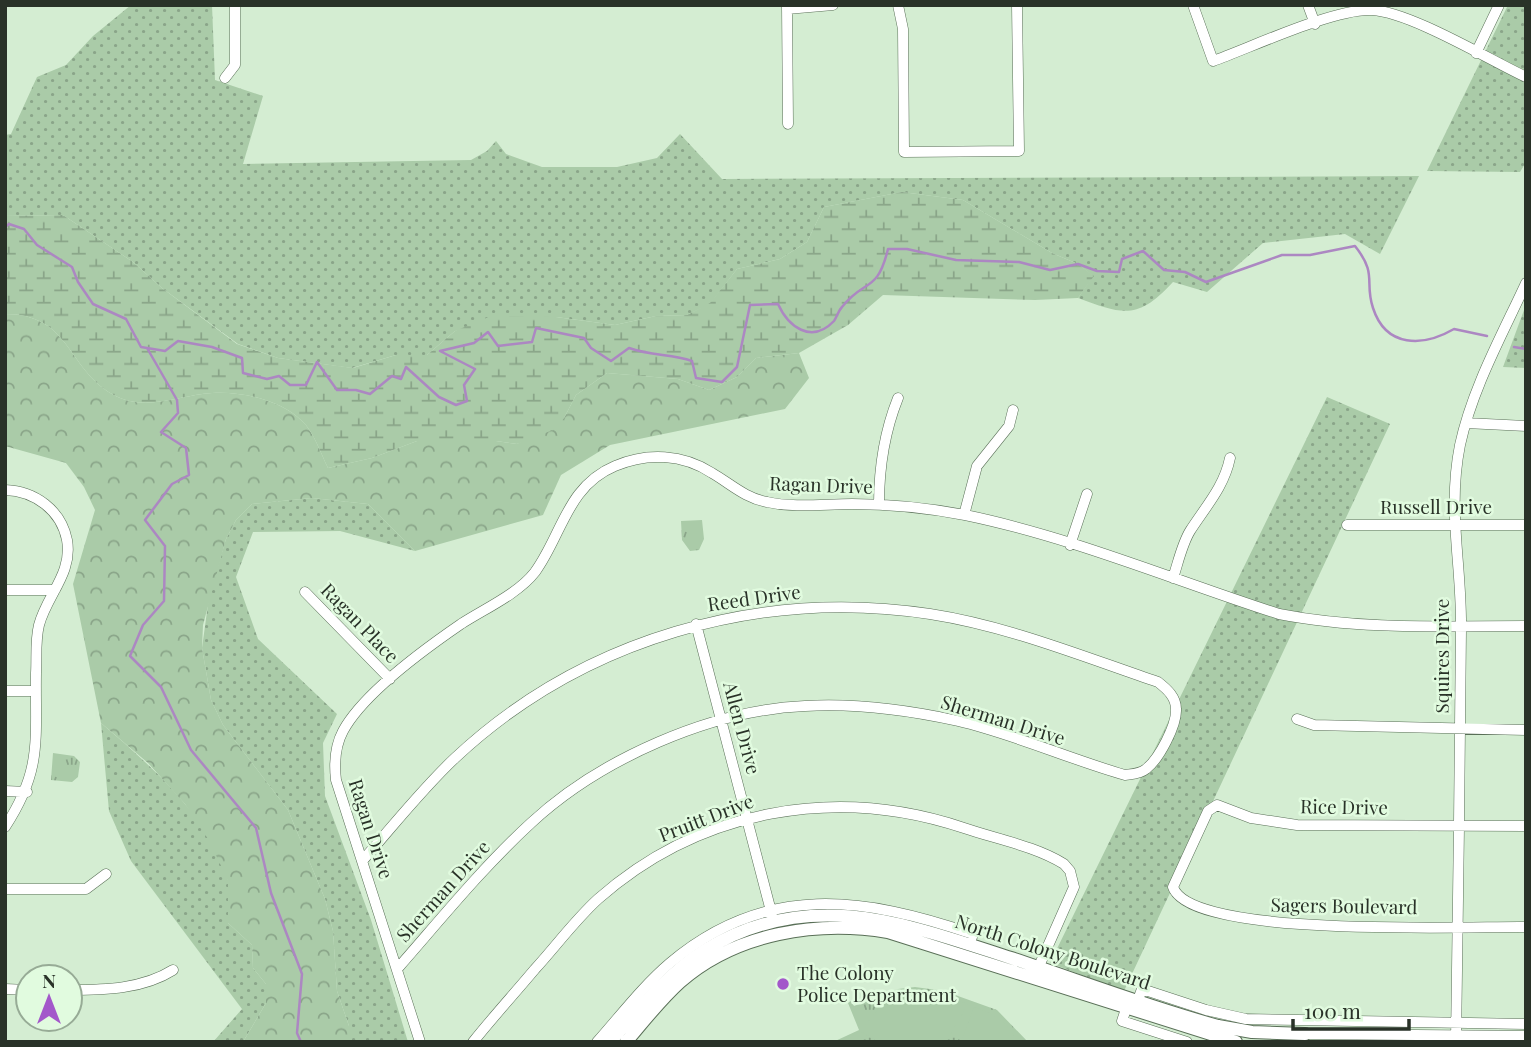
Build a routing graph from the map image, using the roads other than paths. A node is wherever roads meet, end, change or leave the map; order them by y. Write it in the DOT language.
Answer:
graph roads {
  1 [pos="235,5"];
  2 [pos="833,5"];
  3 [pos="898,5"];
  4 [pos="1017,5"];
  5 [pos="1193,5"];
  6 [pos="1308,5"];
  7 [pos="1499,5"];
  8 [pos="787,7"];
  9 [pos="1315,24"];
  10 [pos="1476,53"];
  11 [pos="1526,77"];
  12 [pos="225,78"];
  13 [pos="788,124"];
  14 [pos="1526,283"];
  15 [pos="898,398"];
  16 [pos="1013,410"];
  17 [pos="1466,423"];
  18 [pos="1526,425"];
  19 [pos="1230,458"];
  20 [pos="5,490"];
  21 [pos="1087,494"];
  22 [pos="879,504"];
  23 [pos="964,515"];
  24 [pos="1453,524"];
  25 [pos="1347,525"];
  26 [pos="1526,525"];
  27 [pos="1070,545"];
  28 [pos="1172,578"];
  29 [pos="5,590"];
  30 [pos="55,590"];
  31 [pos="305,592"];
  32 [pos="696,624"];
  33 [pos="1461,626"];
  34 [pos="1526,626"];
  35 [pos="390,679"];
  36 [pos="5,691"];
  37 [pos="36,691"];
  38 [pos="1297,719"];
  39 [pos="722,721"];
  40 [pos="1460,728"];
  41 [pos="1526,730"];
  42 [pos="1166,738"];
  43 [pos="5,791"];
  44 [pos="27,792"];
  45 [pos="747,817"];
  46 [pos="1459,826"];
  47 [pos="1526,826"];
  48 [pos="5,827"];
  49 [pos="1190,848"];
  50 [pos="363,860"];
  51 [pos="106,874"];
  52 [pos="5,889"];
  53 [pos="773,922"];
  54 [pos="1458,926"];
  55 [pos="1526,927"];
  56 [pos="398,968"];
  57 [pos="173,970"];
  58 [pos="1036,973"];
  59 [pos="84,989"];
  60 [pos="1138,1000"];
  61 [pos="1126,1009"];
  62 [pos="1457,1023"];
  63 [pos="1526,1024"];
  64 [pos="1526,1036"];
  65 [pos="1456,1038"];
  66 [pos="1303,1039"];
  67 [pos="420,1042"];
  68 [pos="473,1042"];
  69 [pos="597,1042"];
  70 [pos="610,1042"];
  71 [pos="626,1042"];
  72 [pos="1187,1042"];
  73 [pos="1236,1042"];
  1 -- 12 [label="street"];
  2 -- 8 [label="street"];
  3 -- 4 [label="street"];
  5 -- 9 [label="street"];
  6 -- 9 [label="street"];
  7 -- 10 [label="street"];
  8 -- 13 [label="street"];
  9 -- 10 [label="street"];
  10 -- 11 [label="street"];
  14 -- 17 [label="street, Squires Drive"];
  15 -- 22 [label="street"];
  16 -- 23 [label="street"];
  17 -- 18 [label="street"];
  17 -- 24 [label="street, Squires Drive"];
  19 -- 28 [label="street"];
  20 -- 30 [label="street"];
  21 -- 27 [label="street"];
  22 -- 23 [label="street, Ragan Drive"];
  22 -- 35 [label="street, Ragan Drive"];
  23 -- 27 [label="street, Ragan Drive"];
  24 -- 25 [label="street, Russell Drive"];
  24 -- 26 [label="street, Russell Drive"];
  24 -- 33 [label="street, Squires Drive"];
  27 -- 28 [label="street, Ragan Drive"];
  28 -- 33 [label="street, Ragan Drive"];
  29 -- 30 [label="street"];
  30 -- 37 [label="street"];
  31 -- 35 [label="street, Ragan Place"];
  32 -- 39 [label="street, Allen Drive"];
  32 -- 42 [label="street, Reed Drive"];
  32 -- 50 [label="street, Reed Drive"];
  33 -- 34 [label="street, Ragan Drive"];
  33 -- 40 [label="street, Squires Drive"];
  35 -- 50 [label="street, Ragan Drive"];
  36 -- 37 [label="street"];
  37 -- 44 [label="street"];
  38 -- 40 [label="street"];
  39 -- 42 [label="street, Sherman Drive"];
  39 -- 45 [label="street, Allen Drive"];
  39 -- 56 [label="street, Sherman Drive"];
  40 -- 41 [label="street"];
  40 -- 46 [label="street, Squires Drive"];
  43 -- 44 [label="street"];
  44 -- 48 [label="street"];
  45 -- 53 [label="street, Allen Drive"];
  45 -- 58 [label="street, Pruitt Drive"];
  45 -- 68 [label="street, Pruitt Drive"];
  46 -- 47 [label="street, Rice Drive"];
  46 -- 49 [label="street, Rice Drive"];
  46 -- 54 [label="street, Squires Drive"];
  49 -- 54 [label="street, Sagers Boulevard"];
  50 -- 56 [label="street, Ragan Drive"];
  51 -- 52 [label="street"];
  53 -- 58 [label="main road, North Colony Boulevard"];
  53 -- 58 [label="main road, North Colony Boulevard"];
  53 -- 69 [label="street"];
  53 -- 70 [label="main road, North Colony Boulevard"];
  53 -- 71 [label="main road, North Colony Boulevard"];
  54 -- 55 [label="street, Sagers Boulevard"];
  54 -- 62 [label="street, Squires Drive"];
  56 -- 67 [label="street, Ragan Drive"];
  57 -- 59 [label="street"];
  58 -- 60 [label="main road, North Colony Boulevard"];
  58 -- 61 [label="main road, North Colony Boulevard"];
  60 -- 62 [label="street"];
  60 -- 66 [label="main road, North Colony Boulevard"];
  61 -- 72 [label="street"];
  61 -- 73 [label="main road, North Colony Boulevard"];
  62 -- 63 [label="street"];
  62 -- 65 [label="street, Squires Drive"];
  64 -- 65 [label="street, North Colony Boulevard"];
  65 -- 66 [label="street, North Colony Boulevard"];
}
